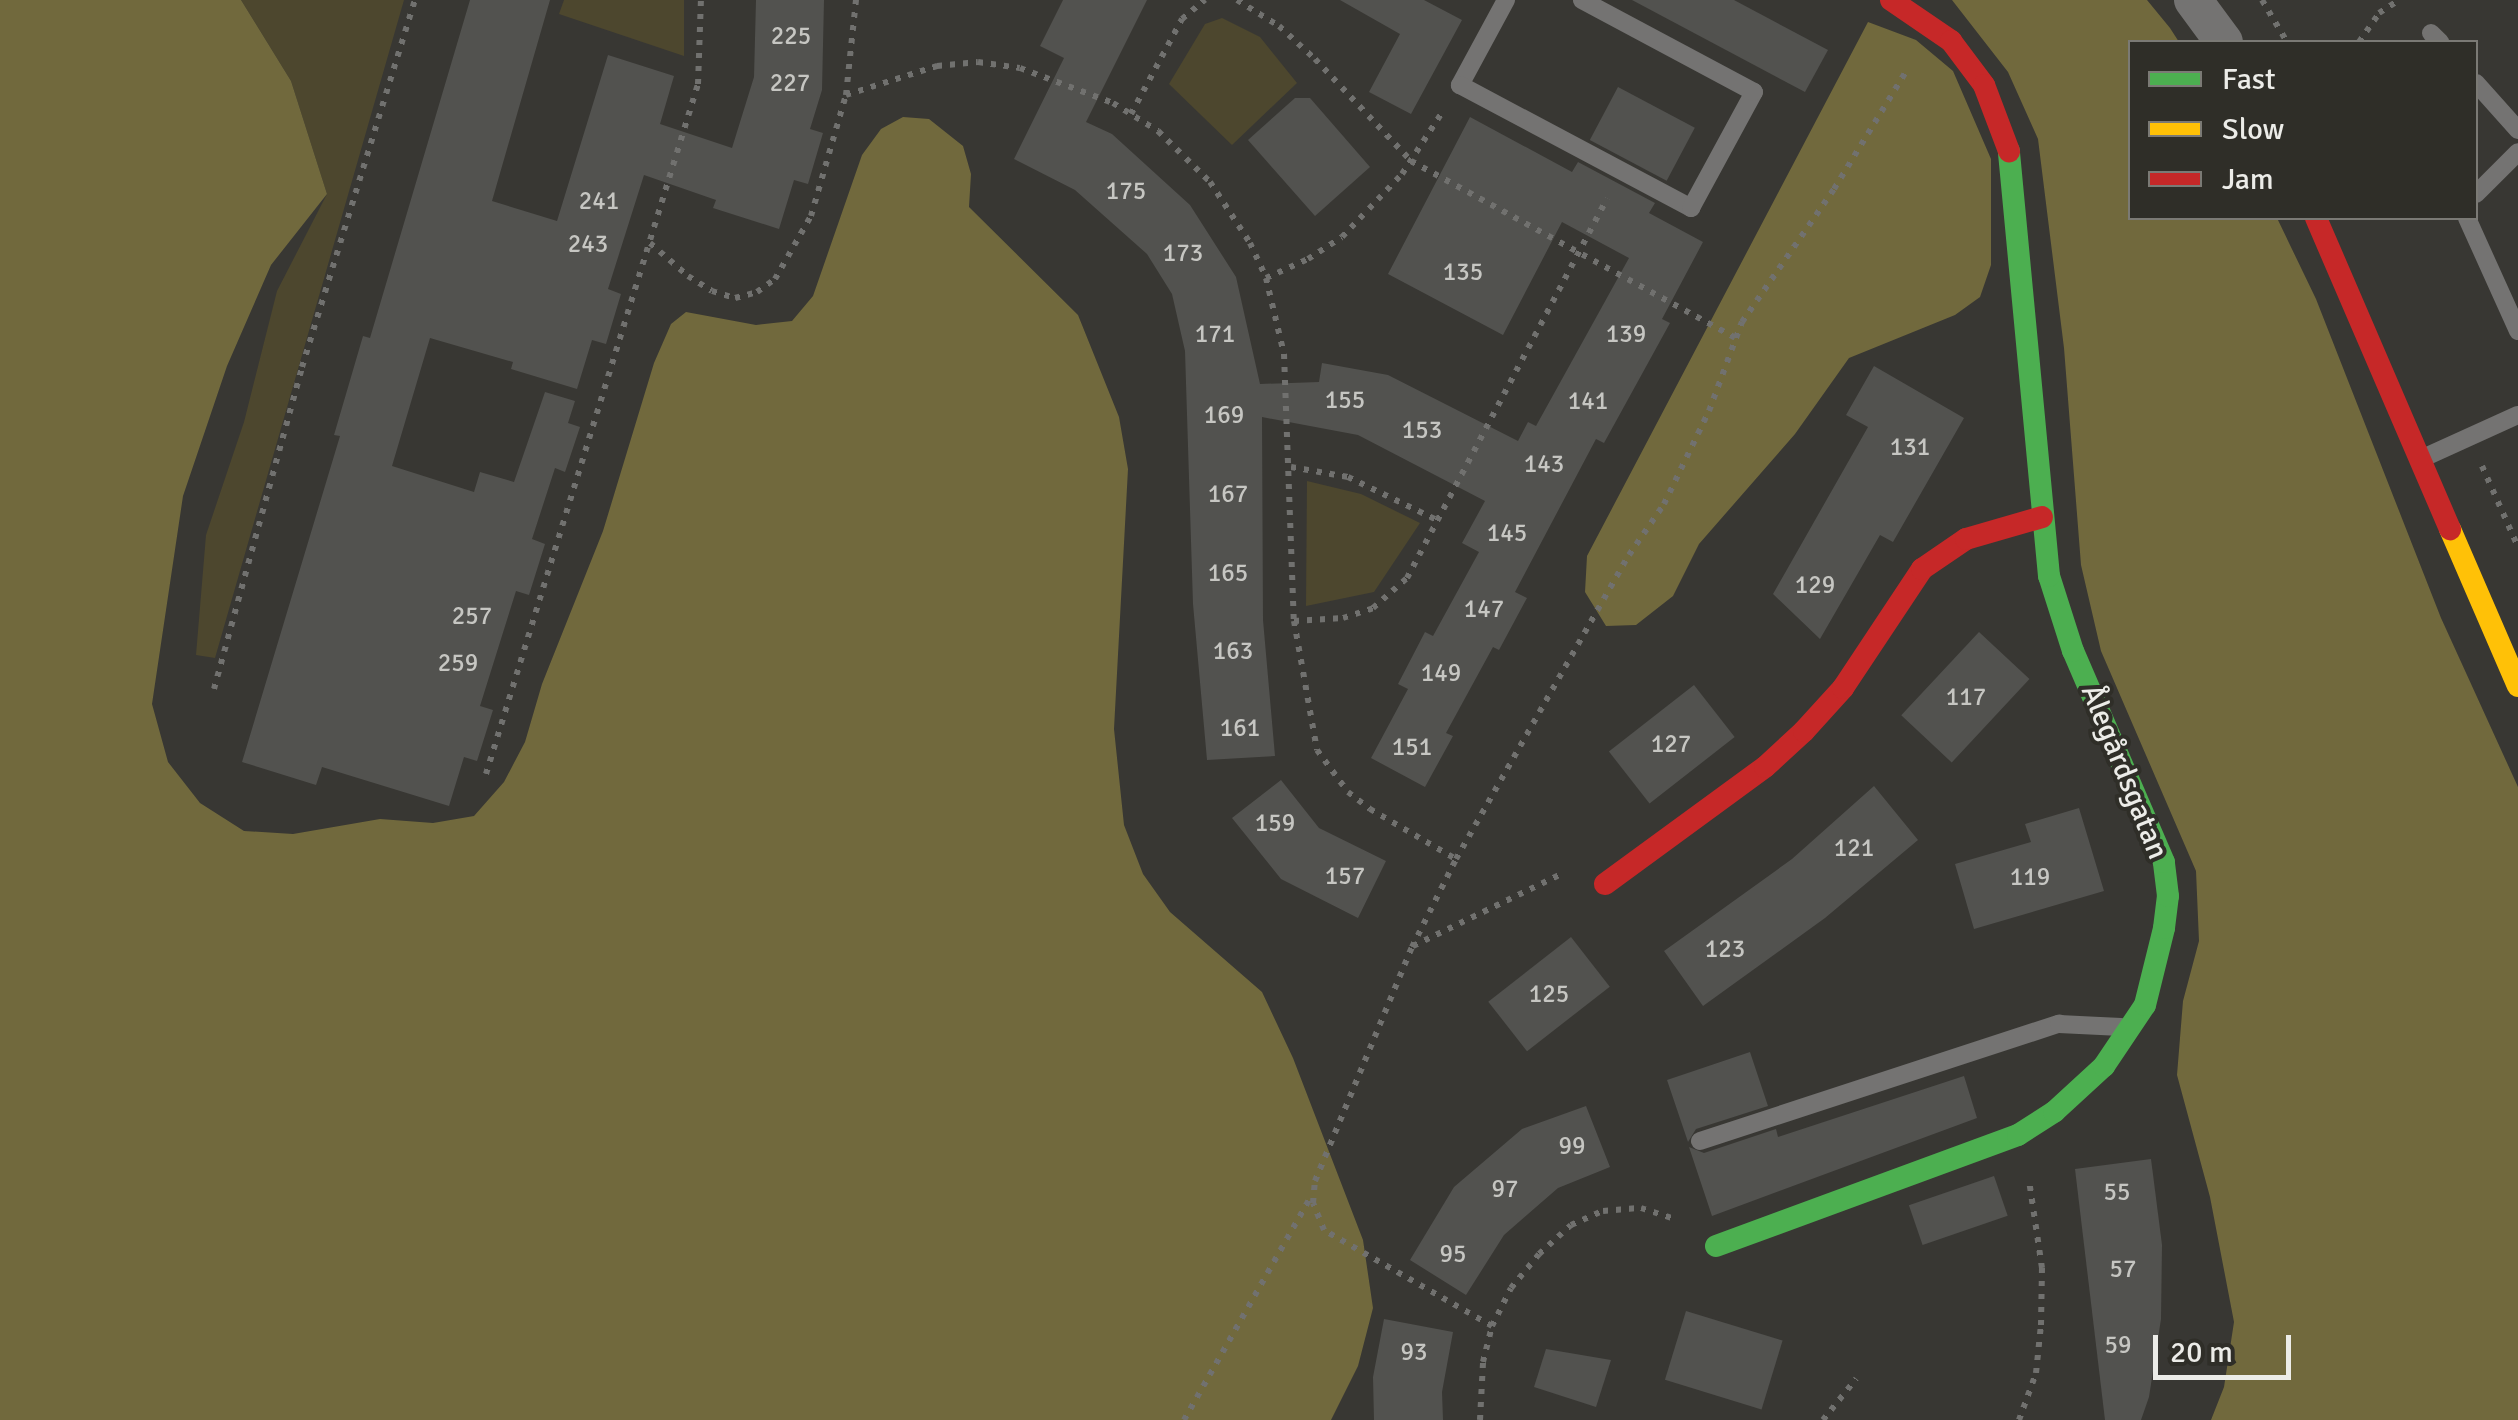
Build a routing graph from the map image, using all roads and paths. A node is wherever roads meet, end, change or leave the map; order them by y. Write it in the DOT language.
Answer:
graph roads {
  1 [pos="415,0"];
  2 [pos="701,0"];
  3 [pos="856,0"];
  4 [pos="1205,0"];
  5 [pos="1237,0"];
  6 [pos="1506,0"];
  7 [pos="1582,0"];
  8 [pos="1891,0"];
  9 [pos="2193,0"];
  10 [pos="2262,0"];
  11 [pos="2399,0"];
  12 [pos="1933,25"];
  13 [pos="2223,40"];
  14 [pos="2286,40"];
  15 [pos="2360,40"];
  16 [pos="1460,85"];
  17 [pos="2478,85"];
  18 [pos="846,94"];
  19 [pos="1130,114"];
  20 [pos="2518,130"];
  21 [pos="2518,152"];
  22 [pos="1411,161"];
  23 [pos="1621,170"];
  24 [pos="2478,192"];
  25 [pos="2317,220"];
  26 [pos="2468,220"];
  27 [pos="650,243"];
  28 [pos="1577,254"];
  29 [pos="1266,278"];
  30 [pos="2517,328"];
  31 [pos="1735,338"];
  32 [pos="2518,415"];
  33 [pos="2420,460"];
  34 [pos="1291,467"];
  35 [pos="2042,516"];
  36 [pos="1437,520"];
  37 [pos="1294,621"];
  38 [pos="2518,686"];
  39 [pos="214,689"];
  40 [pos="486,774"];
  41 [pos="1456,859"];
  42 [pos="1605,884"];
  43 [pos="1412,947"];
  44 [pos="2132,1028"];
  45 [pos="2018,1135"];
  46 [pos="1700,1141"];
  47 [pos="1314,1190"];
  48 [pos="1716,1246"];
  49 [pos="1492,1326"];
  50 [pos="1856,1378"];
  51 [pos="1184,1420"];
  52 [pos="1480,1420"];
  53 [pos="1823,1420"];
  54 [pos="2019,1420"];
  1 -- 39 [label="path"];
  2 -- 27 [label="path"];
  3 -- 18 [label="path"];
  4 -- 19 [label="path"];
  5 -- 22 [label="path"];
  6 -- 16 [label="lane"];
  7 -- 23 [label="lane"];
  8 -- 12 [label="street, Ålegårdsgatan"];
  9 -- 13 [label="street"];
  10 -- 14 [label="path"];
  11 -- 15 [label="path"];
  12 -- 31 [label="path"];
  12 -- 35 [label="street, Ålegårdsgatan"];
  16 -- 22 [label="path"];
  16 -- 23 [label="lane"];
  17 -- 20 [label="lane"];
  18 -- 19 [label="path"];
  18 -- 27 [label="path"];
  19 -- 29 [label="path"];
  21 -- 24 [label="lane"];
  22 -- 28 [label="path"];
  22 -- 29 [label="path"];
  23 -- 28 [label="path"];
  25 -- 33 [label="street"];
  26 -- 30 [label="lane"];
  27 -- 40 [label="path"];
  28 -- 31 [label="path"];
  28 -- 36 [label="path"];
  29 -- 34 [label="path"];
  31 -- 41 [label="path"];
  32 -- 33 [label="lane"];
  33 -- 38 [label="street"];
  34 -- 36 [label="path"];
  34 -- 37 [label="path"];
  35 -- 42 [label="street"];
  35 -- 44 [label="street, Ålegårdsgatan"];
  36 -- 37 [label="path"];
  37 -- 41 [label="path"];
  41 -- 43 [label="path"];
  42 -- 43 [label="path"];
  43 -- 47 [label="path"];
  44 -- 45 [label="street, Ålegårdsgatan"];
  44 -- 46 [label="lane"];
  45 -- 48 [label="street, Ålegårdsgatan"];
  45 -- 54 [label="path"];
  47 -- 49 [label="path"];
  47 -- 51 [label="path"];
  48 -- 49 [label="path"];
  49 -- 52 [label="path"];
  50 -- 53 [label="path"];
}
